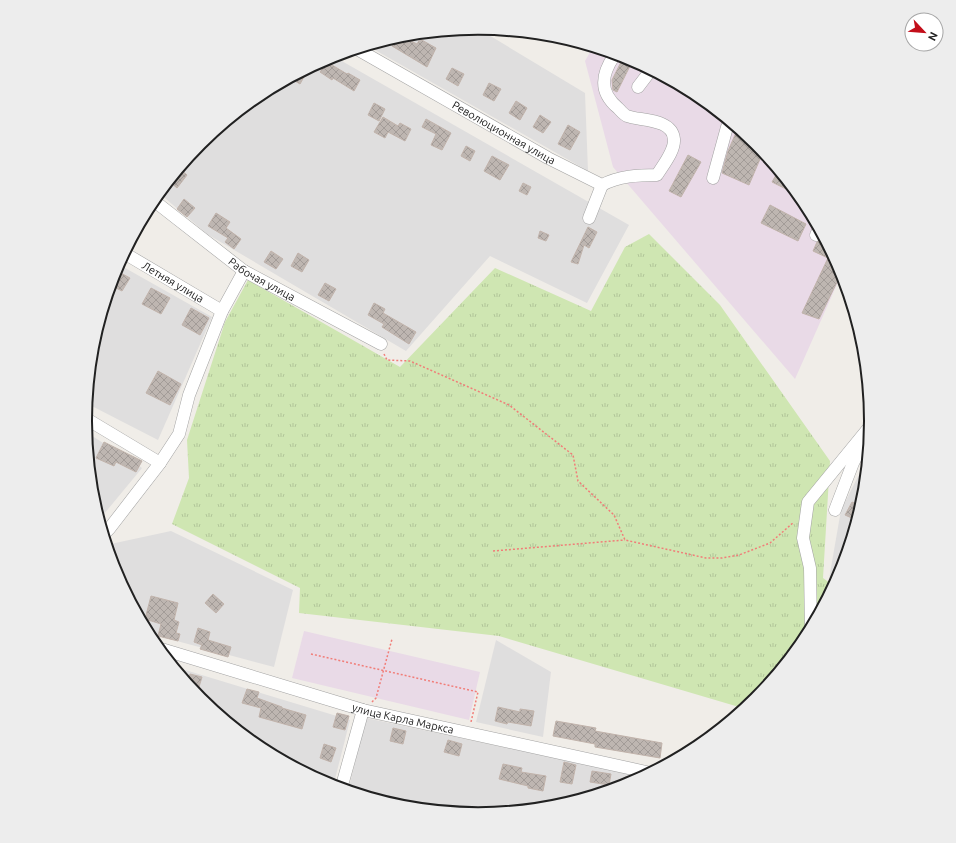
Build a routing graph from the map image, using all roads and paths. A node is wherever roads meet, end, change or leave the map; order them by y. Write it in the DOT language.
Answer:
graph roads {
  1 [pos="364,53"];
  2 [pos="612,59"];
  3 [pos="648,74"];
  4 [pos="638,87"];
  5 [pos="728,127"];
  6 [pos="713,178"];
  7 [pos="602,185"];
  8 [pos="159,204"];
  9 [pos="589,218"];
  10 [pos="129,256"];
  11 [pos="244,271"];
  12 [pos="222,311"];
  13 [pos="380,344"];
  14 [pos="92,422"];
  15 [pos="864,434"];
  16 [pos="864,443"];
  17 [pos="160,462"];
  18 [pos="835,510"];
  19 [pos="798,517"];
  20 [pos="107,530"];
  21 [pos="625,540"];
  22 [pos="493,551"];
  23 [pos="811,618"];
  24 [pos="392,639"];
  25 [pos="167,651"];
  26 [pos="311,654"];
  27 [pos="384,670"];
  28 [pos="363,710"];
  29 [pos="469,733"];
  30 [pos="642,771"];
  31 [pos="343,783"];
  1 -- 7 [label="street, Революционная улица"];
  2 -- 7 [label="street"];
  3 -- 4 [label="street"];
  5 -- 6 [label="street"];
  7 -- 9 [label="street"];
  8 -- 11 [label="street, Рабочая улица"];
  10 -- 12 [label="street, Летняя улица"];
  11 -- 12 [label="street"];
  11 -- 13 [label="street, Рабочая улица"];
  12 -- 17 [label="street"];
  13 -- 21 [label="path"];
  14 -- 17 [label="street"];
  15 -- 23 [label="street"];
  16 -- 18 [label="street"];
  17 -- 20 [label="street"];
  19 -- 21 [label="path"];
  21 -- 22 [label="path"];
  24 -- 27 [label="path"];
  25 -- 28 [label="street, улица Карла Маркса"];
  26 -- 27 [label="path"];
  27 -- 28 [label="path"];
  27 -- 29 [label="path"];
  28 -- 29 [label="street, улица Карла Маркса"];
  28 -- 31 [label="street"];
  29 -- 30 [label="street, улица Карла Маркса"];
}
